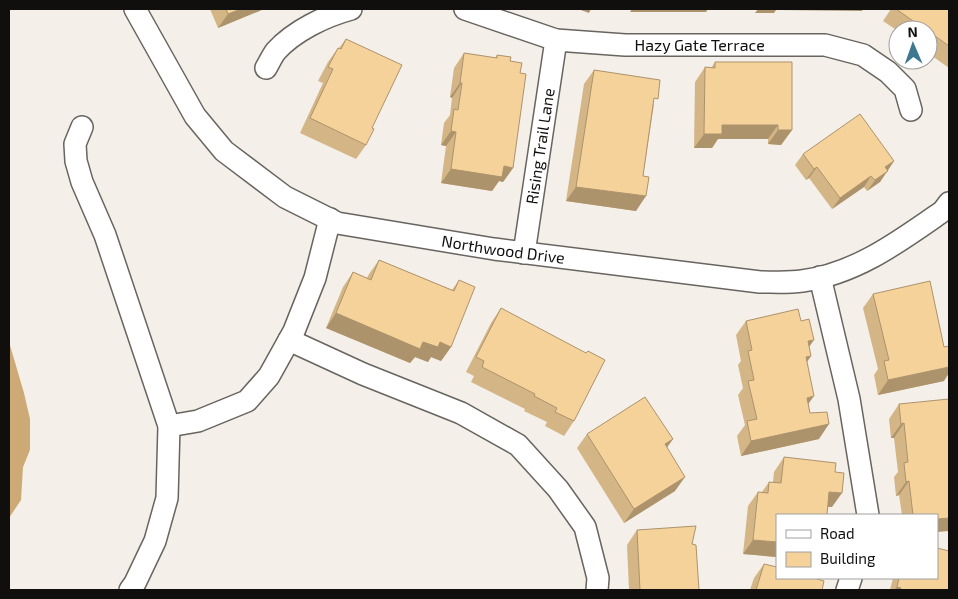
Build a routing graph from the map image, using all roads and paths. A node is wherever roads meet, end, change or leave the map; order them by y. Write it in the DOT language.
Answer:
graph roads {
  1 [pos="136,9"];
  2 [pos="351,9"];
  3 [pos="466,9"];
  4 [pos="556,40"];
  5 [pos="266,68"];
  6 [pos="912,110"];
  7 [pos="82,127"];
  8 [pos="949,203"];
  9 [pos="330,219"];
  10 [pos="524,252"];
  11 [pos="820,277"];
  12 [pos="289,340"];
  13 [pos="169,426"];
  14 [pos="868,514"];
  15 [pos="130,590"];
  16 [pos="597,590"];
  1 -- 9 [label="street, Northwood Drive"];
  2 -- 5 [label="street"];
  3 -- 4 [label="street, Hazy Gate Terrace"];
  4 -- 6 [label="street, Hazy Gate Terrace"];
  4 -- 10 [label="street, Rising Trail Lane"];
  7 -- 13 [label="street"];
  8 -- 11 [label="street, Northwood Drive"];
  9 -- 10 [label="street, Northwood Drive"];
  9 -- 12 [label="street"];
  10 -- 11 [label="street, Northwood Drive"];
  11 -- 14 [label="street"];
  12 -- 13 [label="street"];
  12 -- 16 [label="street"];
  13 -- 15 [label="street"];
}
